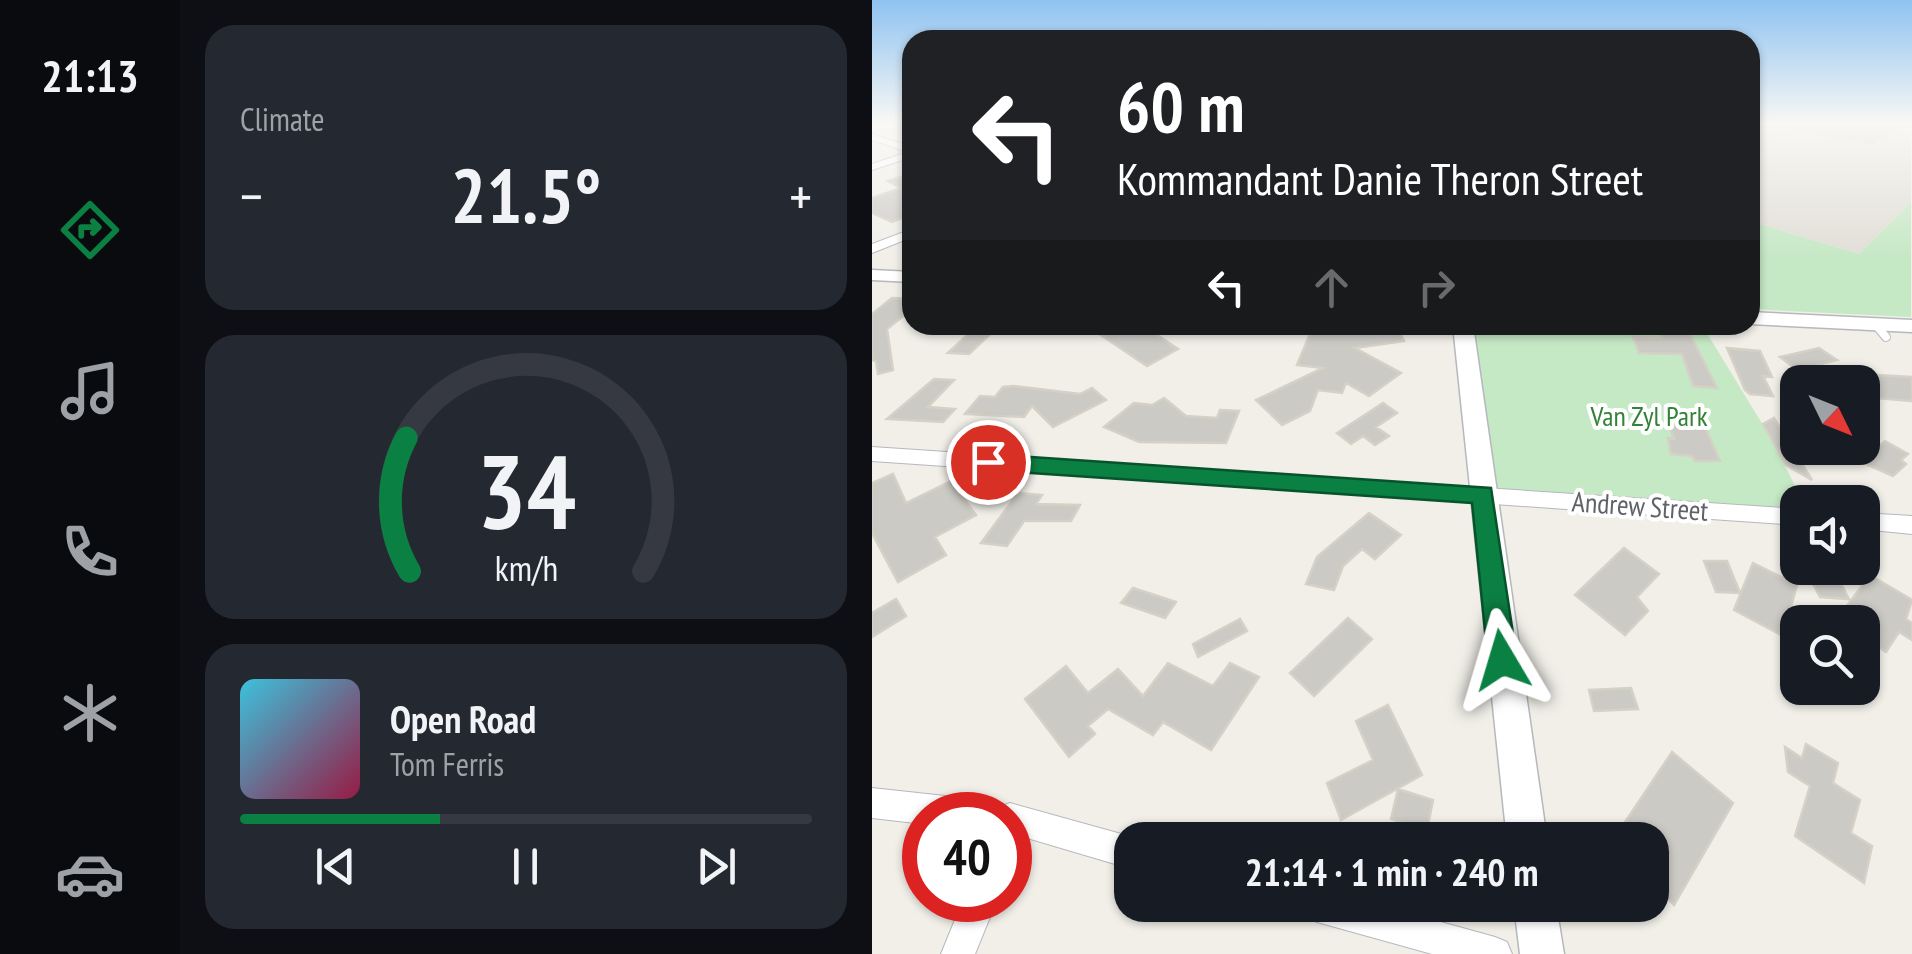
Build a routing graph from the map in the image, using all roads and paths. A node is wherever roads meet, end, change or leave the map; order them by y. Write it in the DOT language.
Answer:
graph roads {
  1 [pos="902,237"];
  2 [pos="872,249"];
  3 [pos="872,276"];
  4 [pos="902,278"];
  5 [pos="1760,319"];
  6 [pos="1912,326"];
  7 [pos="1464,335"];
  8 [pos="872,454"];
  9 [pos="1483,495"];
  10 [pos="1780,516"];
  11 [pos="1880,522"];
  12 [pos="1912,525"];
  13 [pos="872,803"];
  14 [pos="902,806"];
  15 [pos="1525,822"];
  16 [pos="1032,827"];
  17 [pos="1114,848"];
  18 [pos="971,922"];
  19 [pos="1379,922"];
  20 [pos="1538,922"];
  21 [pos="958,954"];
  22 [pos="1495,954"];
  23 [pos="1542,954"];
  1 -- 2 [label="street"];
  3 -- 4 [label="street"];
  5 -- 6 [label="street"];
  7 -- 9 [label="street"];
  8 -- 9 [label="street, Andrew Street"];
  9 -- 10 [label="street, Andrew Street"];
  9 -- 15 [label="street"];
  11 -- 12 [label="street"];
  13 -- 14 [label="street"];
  16 -- 17 [label="street"];
  18 -- 21 [label="street"];
  19 -- 22 [label="street"];
  20 -- 23 [label="street"];
}
